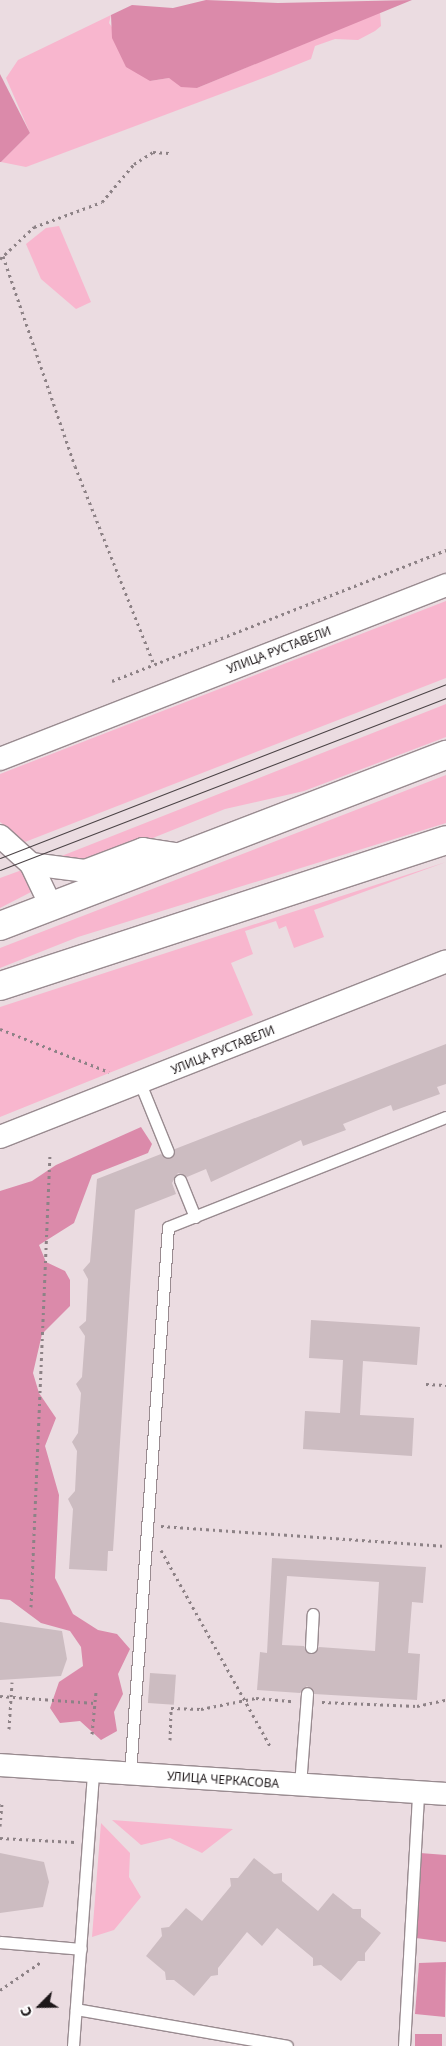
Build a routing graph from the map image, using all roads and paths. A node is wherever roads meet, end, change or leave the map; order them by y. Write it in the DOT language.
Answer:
graph roads {
  1 [pos="169,153"];
  2 [pos="2,257"];
  3 [pos="446,550"];
  4 [pos="446,585"];
  5 [pos="153,662"];
  6 [pos="112,680"];
  7 [pos="446,754"];
  8 [pos="0,759"];
  9 [pos="0,836"];
  10 [pos="446,840"];
  11 [pos="181,855"];
  12 [pos="31,864"];
  13 [pos="51,906"];
  14 [pos="0,926"];
  15 [pos="446,961"];
  16 [pos="0,986"];
  17 [pos="0,1029"];
  18 [pos="109,1072"];
  19 [pos="140,1083"];
  20 [pos="446,1117"];
  21 [pos="0,1137"];
  22 [pos="168,1152"];
  23 [pos="50,1154"];
  24 [pos="180,1180"];
  25 [pos="195,1217"];
  26 [pos="426,1384"];
  27 [pos="446,1385"];
  28 [pos="148,1525"];
  29 [pos="446,1546"];
  30 [pos="30,1607"];
  31 [pos="313,1614"];
  32 [pos="311,1647"];
  33 [pos="12,1682"];
  34 [pos="96,1692"];
  35 [pos="307,1693"];
  36 [pos="0,1696"];
  37 [pos="11,1697"];
  38 [pos="95,1703"];
  39 [pos="171,1708"];
  40 [pos="9,1729"];
  41 [pos="92,1734"];
  42 [pos="170,1740"];
  43 [pos="270,1746"];
  44 [pos="0,1765"];
  45 [pos="93,1771"];
  46 [pos="130,1774"];
  47 [pos="300,1785"];
  48 [pos="418,1792"];
  49 [pos="446,1794"];
  50 [pos="2,1803"];
  51 [pos="0,1826"];
  52 [pos="0,1838"];
  53 [pos="88,1843"];
  54 [pos="0,1942"];
  55 [pos="62,1947"];
  56 [pos="81,1948"];
  57 [pos="0,1990"];
  58 [pos="76,2009"];
  59 [pos="73,2046"];
  60 [pos="287,2046"];
  61 [pos="404,2046"];
  1 -- 2 [label="path"];
  2 -- 5 [label="path"];
  3 -- 5 [label="path"];
  4 -- 8 [label="street, УЛИЦА РУСТАВЕЛИ"];
  5 -- 6 [label="path"];
  7 -- 11 [label="main road"];
  9 -- 12 [label="street"];
  10 -- 16 [label="main road"];
  11 -- 12 [label="street"];
  11 -- 13 [label="main road"];
  12 -- 13 [label="street"];
  13 -- 14 [label="main road"];
  15 -- 19 [label="street, УЛИЦА РУСТАВЕЛИ"];
  17 -- 18 [label="path"];
  19 -- 21 [label="street, УЛИЦА РУСТАВЕЛИ"];
  19 -- 22 [label="lane"];
  20 -- 25 [label="lane"];
  23 -- 30 [label="path"];
  24 -- 25 [label="lane"];
  25 -- 28 [label="lane"];
  26 -- 27 [label="path"];
  28 -- 29 [label="path"];
  28 -- 43 [label="path"];
  28 -- 46 [label="lane"];
  31 -- 32 [label="lane"];
  33 -- 37 [label="path"];
  34 -- 38 [label="path"];
  35 -- 47 [label="lane"];
  36 -- 37 [label="path"];
  37 -- 38 [label="path"];
  37 -- 40 [label="path"];
  38 -- 41 [label="path"];
  39 -- 42 [label="path"];
  44 -- 45 [label="street, УЛИЦА ЧЕРКАСОВА"];
  45 -- 46 [label="street, УЛИЦА ЧЕРКАСОВА"];
  45 -- 53 [label="lane"];
  46 -- 47 [label="street, УЛИЦА ЧЕРКАСОВА"];
  47 -- 48 [label="street, УЛИЦА ЧЕРКАСОВА"];
  48 -- 49 [label="street, УЛИЦА ЧЕРКАСОВА"];
  48 -- 61 [label="lane"];
  50 -- 51 [label="path"];
  52 -- 53 [label="path"];
  53 -- 56 [label="lane"];
  54 -- 55 [label="lane"];
  55 -- 56 [label="lane"];
  55 -- 57 [label="path"];
  56 -- 58 [label="lane"];
  58 -- 59 [label="lane"];
  58 -- 60 [label="lane"];
}
